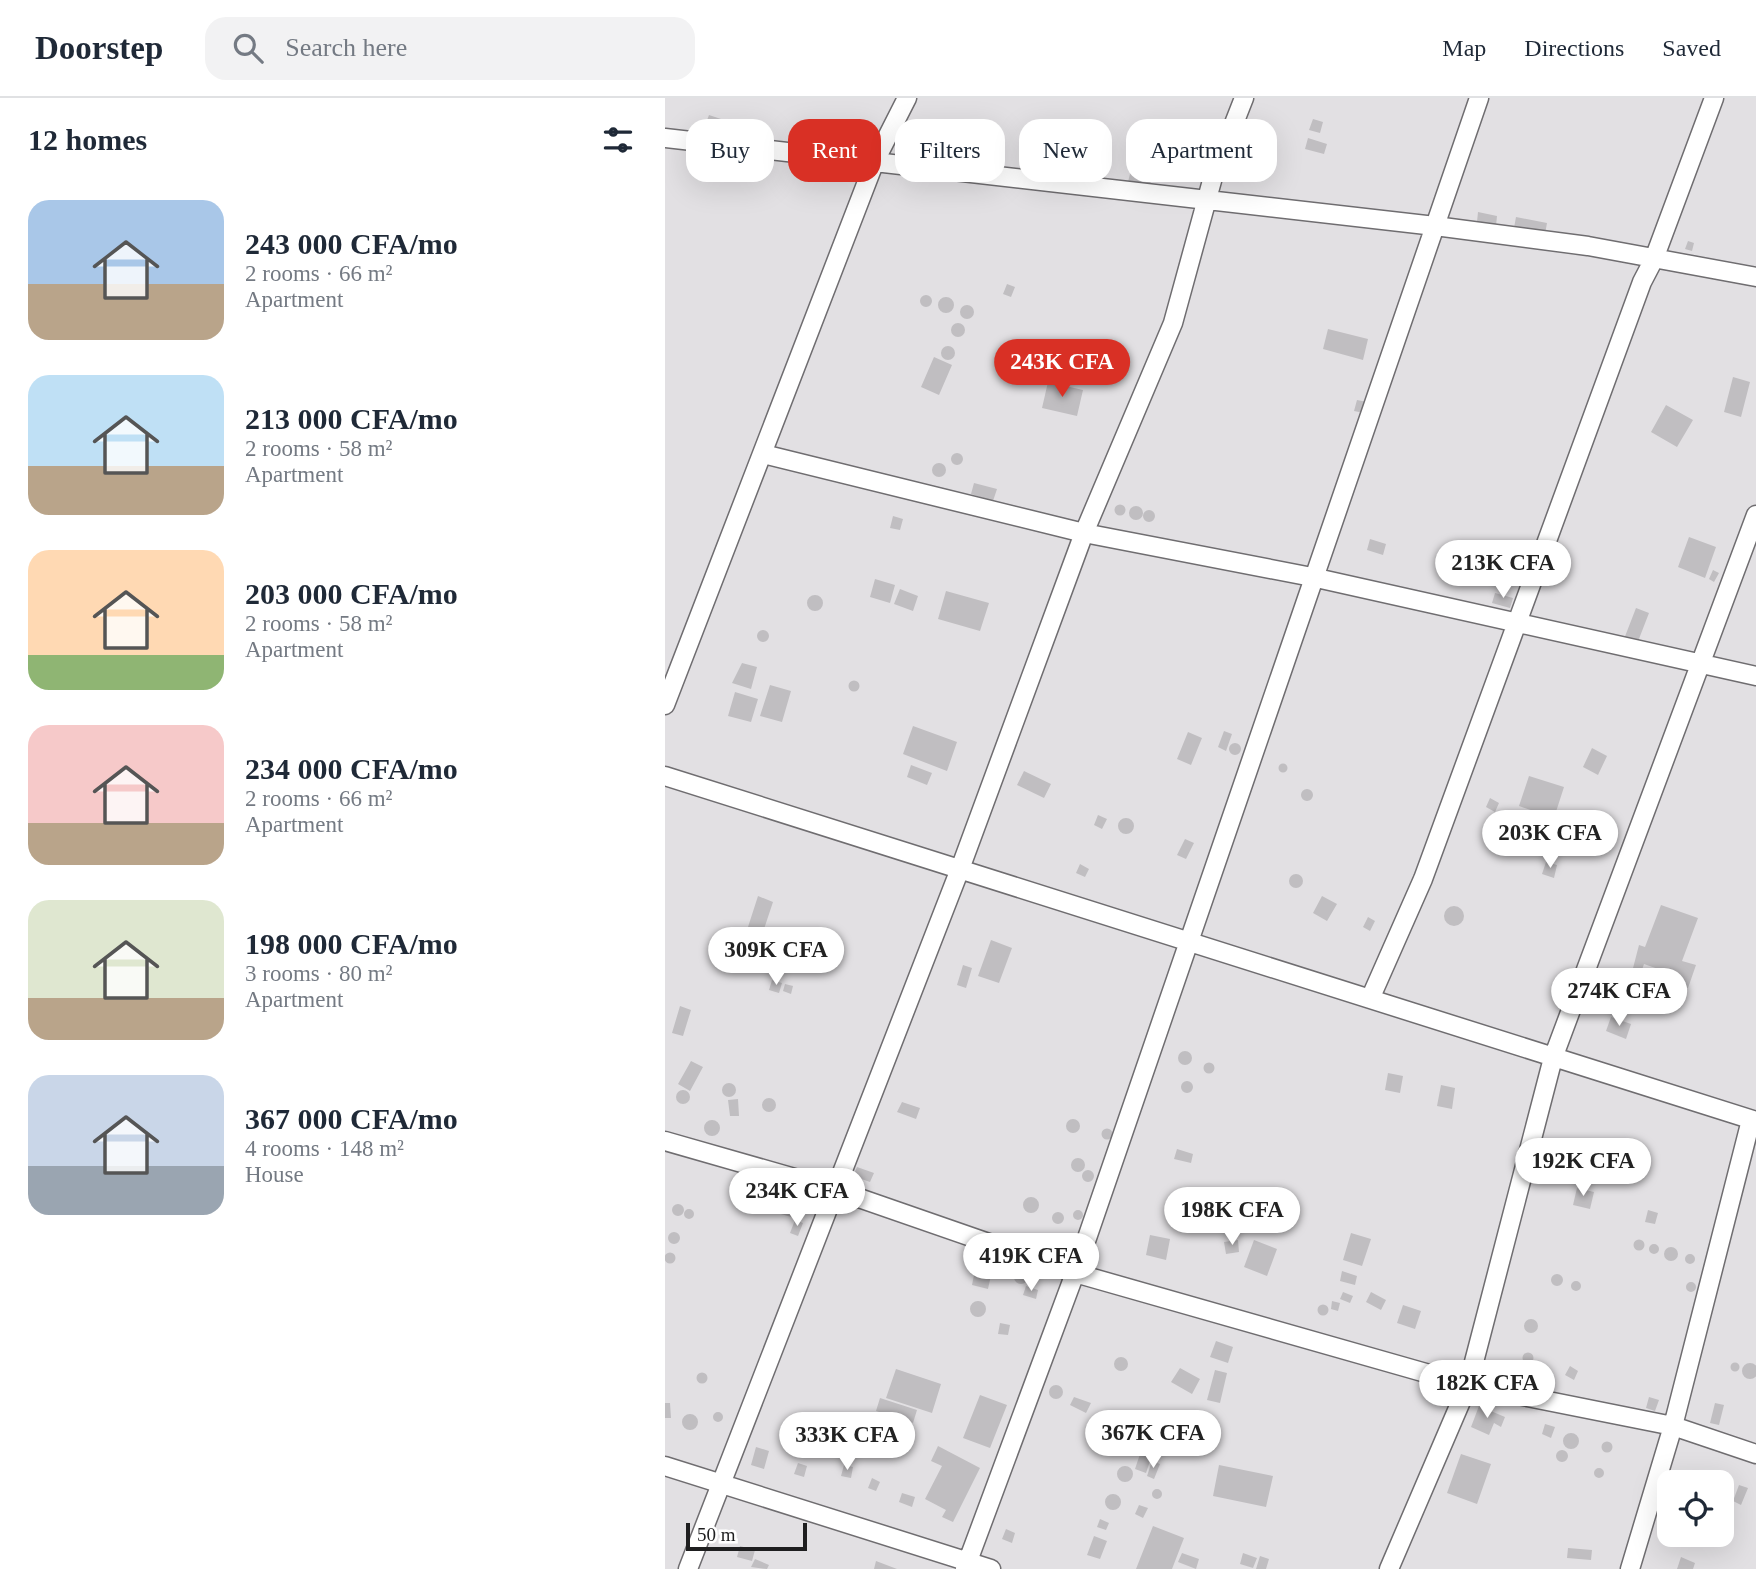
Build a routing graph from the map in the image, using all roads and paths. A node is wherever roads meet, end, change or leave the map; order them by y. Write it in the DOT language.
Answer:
graph roads {
  1 [pos="907,98"];
  2 [pos="1244,98"];
  3 [pos="1479,98"];
  4 [pos="1714,98"];
  5 [pos="665,138"];
  6 [pos="881,149"];
  7 [pos="788,151"];
  8 [pos="881,162"];
  9 [pos="867,182"];
  10 [pos="1209,201"];
  11 [pos="1436,226"];
  12 [pos="1654,260"];
  13 [pos="1756,277"];
  14 [pos="763,454"];
  15 [pos="1756,515"];
  16 [pos="1084,533"];
  17 [pos="1312,577"];
  18 [pos="1520,622"];
  19 [pos="1700,664"];
  20 [pos="1756,676"];
  21 [pos="665,705"];
  22 [pos="665,776"];
  23 [pos="960,869"];
  24 [pos="1189,942"];
  25 [pos="1370,999"];
  26 [pos="1553,1058"];
  27 [pos="1754,1120"];
  28 [pos="665,1141"];
  29 [pos="832,1189"];
  30 [pos="1075,1273"];
  31 [pos="1468,1385"];
  32 [pos="1673,1426"];
  33 [pos="1756,1454"];
  34 [pos="665,1466"];
  35 [pos="722,1485"];
  36 [pos="966,1565"];
  37 [pos="688,1569"];
  38 [pos="991,1569"];
  39 [pos="1389,1569"];
  40 [pos="1630,1569"];
  1 -- 6 [label="street"];
  2 -- 10 [label="street"];
  3 -- 11 [label="street"];
  4 -- 12 [label="street"];
  5 -- 7 [label="street"];
  8 -- 10 [label="street"];
  9 -- 14 [label="street"];
  10 -- 11 [label="street"];
  10 -- 16 [label="street"];
  11 -- 12 [label="street"];
  11 -- 17 [label="street"];
  12 -- 13 [label="street"];
  12 -- 18 [label="street"];
  14 -- 16 [label="street"];
  14 -- 21 [label="street"];
  15 -- 19 [label="street"];
  16 -- 17 [label="street"];
  16 -- 23 [label="street"];
  17 -- 18 [label="street"];
  17 -- 24 [label="street"];
  18 -- 19 [label="street"];
  18 -- 25 [label="street"];
  19 -- 20 [label="street"];
  19 -- 26 [label="street"];
  22 -- 23 [label="street"];
  23 -- 24 [label="street"];
  23 -- 29 [label="street"];
  24 -- 25 [label="street"];
  24 -- 30 [label="street"];
  25 -- 26 [label="street"];
  26 -- 27 [label="street"];
  26 -- 31 [label="street"];
  27 -- 32 [label="street"];
  28 -- 29 [label="street"];
  29 -- 30 [label="street"];
  29 -- 35 [label="street"];
  30 -- 31 [label="street"];
  30 -- 36 [label="street"];
  31 -- 32 [label="street"];
  31 -- 39 [label="street"];
  32 -- 33 [label="street"];
  32 -- 40 [label="street"];
  34 -- 35 [label="street"];
  35 -- 36 [label="street"];
  35 -- 37 [label="street"];
  36 -- 38 [label="street"];
}
